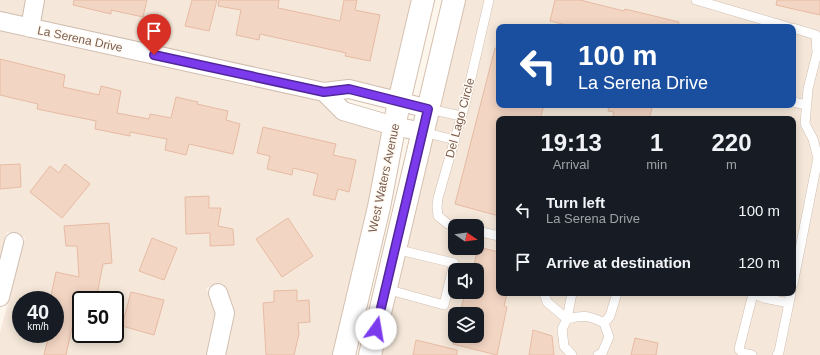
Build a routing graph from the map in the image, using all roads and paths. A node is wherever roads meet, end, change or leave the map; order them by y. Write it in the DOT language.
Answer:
graph roads {
  1 [pos="35,0"];
  2 [pos="423,0"];
  3 [pos="454,0"];
  4 [pos="489,0"];
  5 [pos="696,0"];
  6 [pos="0,21"];
  7 [pos="778,24"];
  8 [pos="30,28"];
  9 [pos="796,29"];
  10 [pos="324,92"];
  11 [pos="399,102"];
  12 [pos="796,103"];
  13 [pos="807,105"];
  14 [pos="428,109"];
  15 [pos="461,116"];
  16 [pos="394,126"];
  17 [pos="423,132"];
  18 [pos="454,140"];
  19 [pos="448,224"];
  20 [pos="484,233"];
  21 [pos="496,235"];
  22 [pos="14,242"];
  23 [pos="396,249"];
  24 [pos="796,269"];
  25 [pos="386,289"];
  26 [pos="218,293"];
  27 [pos="545,296"];
  28 [pos="571,296"];
  29 [pos="616,296"];
  30 [pos="751,296"];
  31 [pos="759,296"];
  32 [pos="790,296"];
  33 [pos="0,297"];
  34 [pos="789,303"];
  35 [pos="567,319"];
  36 [pos="604,323"];
  37 [pos="216,355"];
  38 [pos="344,355"];
  39 [pos="370,355"];
  40 [pos="572,355"];
  41 [pos="598,355"];
  42 [pos="752,355"];
  43 [pos="777,355"];
  1 -- 8 [label="street"];
  2 -- 11 [label="main road, West Waters Avenue"];
  3 -- 14 [label="main road"];
  4 -- 15 [label="lane, Del Lago Circle"];
  5 -- 7 [label="lane"];
  6 -- 8 [label="street, La Serena Drive"];
  8 -- 10 [label="street, La Serena Drive"];
  9 -- 13 [label="lane"];
  10 -- 11 [label="street, La Serena Drive"];
  10 -- 16 [label="street"];
  11 -- 14 [label="street, La Serena Drive"];
  11 -- 16 [label="main road, West Waters Avenue"];
  12 -- 13 [label="lane"];
  13 -- 24 [label="lane"];
  14 -- 15 [label="lane"];
  14 -- 17 [label="main road"];
  15 -- 18 [label="lane, Del Lago Circle"];
  16 -- 17 [label="street"];
  16 -- 38 [label="main road, West Waters Avenue"];
  17 -- 18 [label="lane"];
  17 -- 23 [label="main road"];
  18 -- 19 [label="lane, Del Lago Circle"];
  20 -- 21 [label="lane"];
  22 -- 33 [label="street"];
  23 -- 25 [label="main road"];
  23 -- 25 [label="lane"];
  25 -- 39 [label="main road"];
  26 -- 37 [label="street"];
  27 -- 35 [label="lane"];
  28 -- 35 [label="lane"];
  29 -- 36 [label="lane"];
  30 -- 42 [label="lane"];
  31 -- 34 [label="lane"];
  32 -- 34 [label="lane"];
  34 -- 43 [label="lane"];
  35 -- 36 [label="lane"];
  35 -- 40 [label="lane"];
  36 -- 41 [label="lane"];
}
